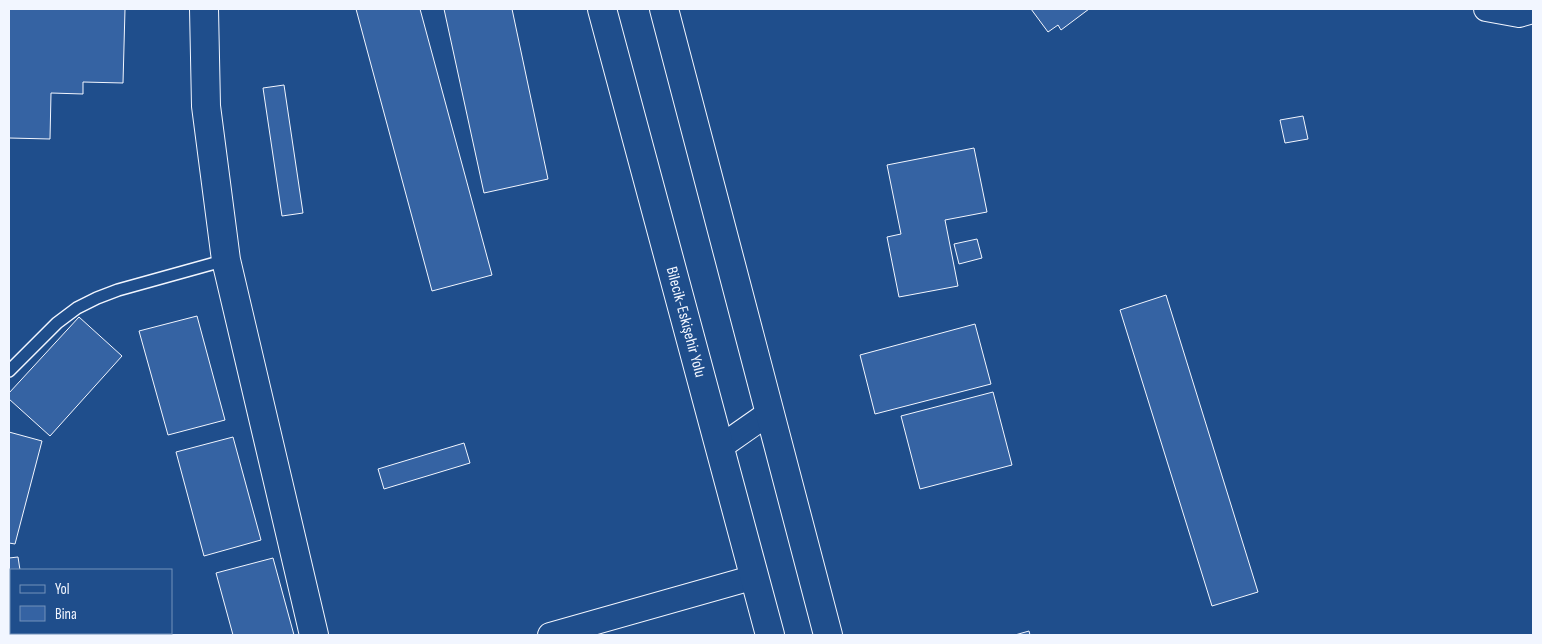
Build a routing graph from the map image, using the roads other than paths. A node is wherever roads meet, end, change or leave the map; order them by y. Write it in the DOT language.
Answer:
graph roads {
  1 [pos="204,9"];
  2 [pos="602,9"];
  3 [pos="664,9"];
  4 [pos="1486,9"];
  5 [pos="1533,11"];
  6 [pos="226,260"];
  7 [pos="9,371"];
  8 [pos="768,413"];
  9 [pos="719,448"];
  10 [pos="755,577"];
  11 [pos="578,632"];
  12 [pos="314,635"];
  13 [pos="550,635"];
  14 [pos="770,635"];
  15 [pos="828,635"];
  1 -- 6 [label="main road"];
  2 -- 9 [label="main road, Bilecik-Eskişehir Yolu"];
  3 -- 8 [label="main road"];
  4 -- 5 [label="street"];
  6 -- 7 [label="lane"];
  6 -- 12 [label="main road"];
  8 -- 9 [label="street"];
  8 -- 15 [label="main road"];
  9 -- 10 [label="main road, Bilecik-Eskişehir Yolu"];
  10 -- 11 [label="street"];
  10 -- 14 [label="main road, Bilecik-Eskişehir Yolu"];
  11 -- 13 [label="street"];
}
